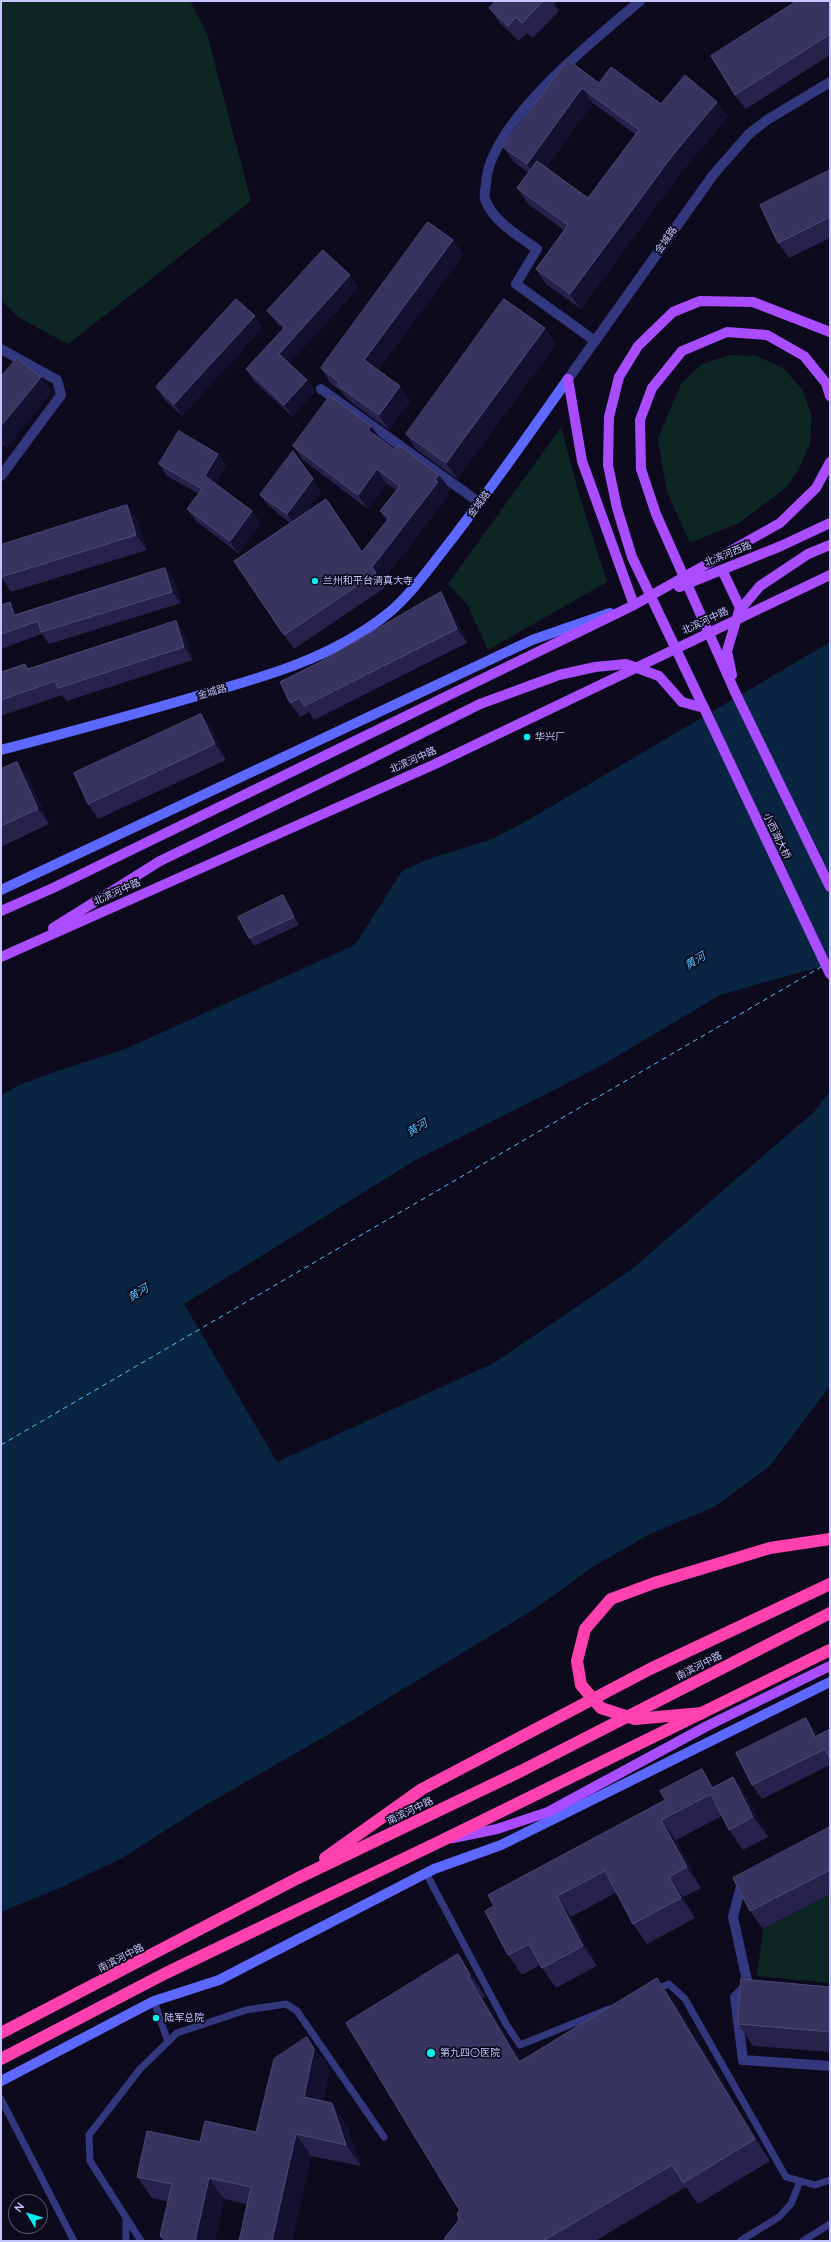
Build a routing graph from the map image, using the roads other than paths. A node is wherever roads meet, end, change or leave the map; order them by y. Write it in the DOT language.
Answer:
graph roads {
  1 [pos="640,1"];
  2 [pos="830,82"];
  3 [pos="830,332"];
  4 [pos="595,341"];
  5 [pos="1,348"];
  6 [pos="568,379"];
  7 [pos="321,389"];
  8 [pos="830,396"];
  9 [pos="830,462"];
  10 [pos="1,476"];
  11 [pos="480,503"];
  12 [pos="830,523"];
  13 [pos="830,545"];
  14 [pos="722,570"];
  15 [pos="830,575"];
  16 [pos="634,605"];
  17 [pos="744,616"];
  18 [pos="735,692"];
  19 [pos="704,708"];
  20 [pos="1,750"];
  21 [pos="830,887"];
  22 [pos="1,890"];
  23 [pos="1,911"];
  24 [pos="20,948"];
  25 [pos="1,957"];
  26 [pos="830,974"];
  27 [pos="830,1539"];
  28 [pos="830,1584"];
  29 [pos="830,1613"];
  30 [pos="830,1650"];
  31 [pos="830,1666"];
  32 [pos="830,1682"];
  33 [pos="702,1713"];
  34 [pos="444,1840"];
  35 [pos="753,1870"];
  36 [pos="426,1874"];
  37 [pos="298,1878"];
  38 [pos="748,1985"];
  39 [pos="763,1986"];
  40 [pos="648,1993"];
  41 [pos="154,2001"];
  42 [pos="619,2004"];
  43 [pos="1,2033"];
  44 [pos="168,2042"];
  45 [pos="1,2059"];
  46 [pos="830,2066"];
  47 [pos="1,2081"];
  48 [pos="1,2099"];
  49 [pos="384,2137"];
  50 [pos="830,2180"];
  51 [pos="800,2181"];
  52 [pos="126,2217"];
  53 [pos="830,2224"];
  54 [pos="74,2241"];
  55 [pos="126,2241"];
  56 [pos="140,2241"];
  57 [pos="740,2241"];
  58 [pos="803,2241"];
  1 -- 4 [label="street"];
  2 -- 4 [label="street, 金城路"];
  3 -- 19 [label="main road, 小西湖大桥, bridge"];
  4 -- 6 [label="street, 金城路"];
  5 -- 10 [label="street"];
  6 -- 11 [label="street, 金城路"];
  6 -- 16 [label="main road"];
  7 -- 11 [label="street"];
  8 -- 18 [label="main road, bridge"];
  9 -- 16 [label="main road"];
  11 -- 20 [label="street, 金城路"];
  12 -- 14 [label="main road, 北滨河西路"];
  13 -- 18 [label="main road, bridge"];
  14 -- 16 [label="main road, 北滨河西路"];
  14 -- 17 [label="main road"];
  15 -- 17 [label="main road, 北滨河中路"];
  16 -- 22 [label="street"];
  16 -- 23 [label="main road"];
  17 -- 24 [label="main road, 北滨河中路"];
  18 -- 21 [label="main road"];
  19 -- 24 [label="main road, bridge"];
  19 -- 26 [label="main road, 小西湖大桥"];
  24 -- 25 [label="main road, 北滨河中路"];
  27 -- 33 [label="highway, bridge"];
  28 -- 37 [label="highway"];
  29 -- 37 [label="highway, 南滨河中路"];
  30 -- 33 [label="highway"];
  31 -- 34 [label="main road"];
  32 -- 36 [label="street"];
  33 -- 34 [label="highway"];
  34 -- 45 [label="highway"];
  35 -- 38 [label="street"];
  36 -- 41 [label="street"];
  36 -- 42 [label="lane"];
  37 -- 43 [label="highway, 南滨河中路"];
  38 -- 39 [label="street"];
  38 -- 46 [label="street"];
  40 -- 51 [label="lane"];
  41 -- 44 [label="lane"];
  41 -- 47 [label="street"];
  44 -- 49 [label="lane"];
  44 -- 52 [label="lane"];
  48 -- 54 [label="lane"];
  50 -- 51 [label="lane"];
  51 -- 57 [label="lane"];
  52 -- 55 [label="lane"];
  52 -- 56 [label="lane"];
  53 -- 58 [label="lane"];
}
